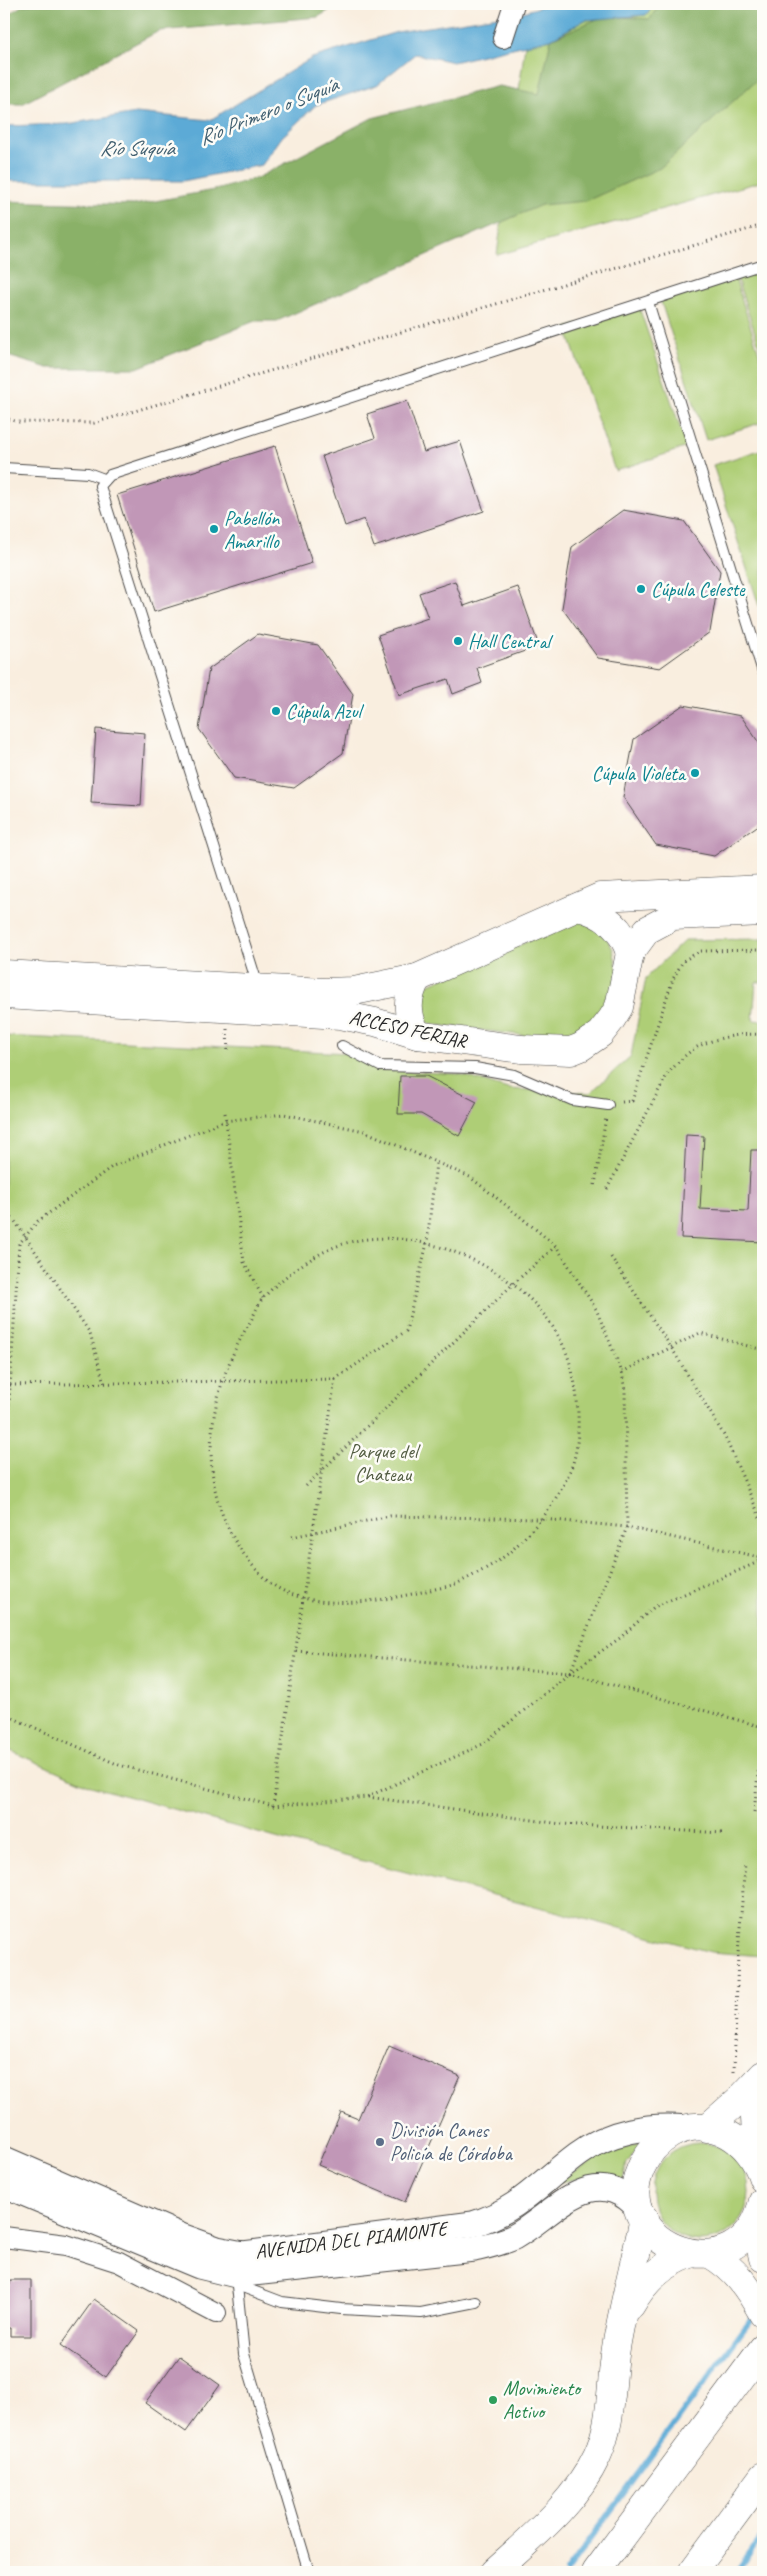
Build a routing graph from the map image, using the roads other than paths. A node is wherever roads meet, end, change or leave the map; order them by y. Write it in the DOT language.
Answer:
graph roads {
  1 [pos="514,4"];
  2 [pos="503,38"];
  3 [pos="763,264"];
  4 [pos="648,302"];
  5 [pos="4,468"];
  6 [pos="104,479"];
  7 [pos="763,672"];
  8 [pos="763,889"];
  9 [pos="578,906"];
  10 [pos="763,912"];
  11 [pos="630,953"];
  12 [pos="4,974"];
  13 [pos="417,978"];
  14 [pos="258,988"];
  15 [pos="4,995"];
  16 [pos="417,1035"];
  17 [pos="342,1046"];
  18 [pos="608,1105"];
  19 [pos="763,2075"];
  20 [pos="752,2091"];
  21 [pos="697,2128"];
  22 [pos="4,2159"];
  23 [pos="761,2171"];
  24 [pos="4,2185"];
  25 [pos="762,2207"];
  26 [pos="641,2214"];
  27 [pos="4,2237"];
  28 [pos="700,2254"];
  29 [pos="763,2258"];
  30 [pos="235,2271"];
  31 [pos="476,2302"];
  32 [pos="216,2313"];
  33 [pos="763,2314"];
  34 [pos="622,2322"];
  35 [pos="763,2348"];
  36 [pos="763,2476"];
  37 [pos="309,2572"];
  38 [pos="494,2572"];
  39 [pos="596,2572"];
  40 [pos="692,2572"];
  1 -- 2 [label="street"];
  3 -- 4 [label="lane"];
  4 -- 6 [label="lane"];
  4 -- 7 [label="lane"];
  5 -- 6 [label="lane"];
  6 -- 14 [label="lane"];
  8 -- 9 [label="main road, ACCESO FERIAR"];
  9 -- 11 [label="main road"];
  9 -- 13 [label="main road, ACCESO FERIAR"];
  10 -- 11 [label="main road, ACCESO FERIAR"];
  11 -- 16 [label="main road, ACCESO FERIAR"];
  12 -- 14 [label="main road, ACCESO FERIAR"];
  13 -- 14 [label="main road, ACCESO FERIAR"];
  13 -- 16 [label="main road"];
  15 -- 16 [label="main road, ACCESO FERIAR"];
  17 -- 18 [label="lane"];
  19 -- 20 [label="main road"];
  20 -- 21 [label="main road"];
  20 -- 23 [label="main road"];
  21 -- 23 [label="main road"];
  21 -- 26 [label="main road"];
  21 -- 30 [label="street, AVENIDA DEL PIAMONTE"];
  22 -- 30 [label="street, AVENIDA DEL PIAMONTE"];
  24 -- 30 [label="street, AVENIDA DEL PIAMONTE"];
  25 -- 28 [label="main road"];
  25 -- 29 [label="main road"];
  26 -- 28 [label="main road"];
  26 -- 30 [label="street, AVENIDA DEL PIAMONTE"];
  26 -- 34 [label="main road"];
  27 -- 32 [label="street"];
  28 -- 33 [label="main road"];
  28 -- 34 [label="main road"];
  30 -- 31 [label="lane"];
  30 -- 37 [label="lane"];
  34 -- 38 [label="main road"];
  35 -- 39 [label="main road"];
  36 -- 40 [label="main road"];
}
